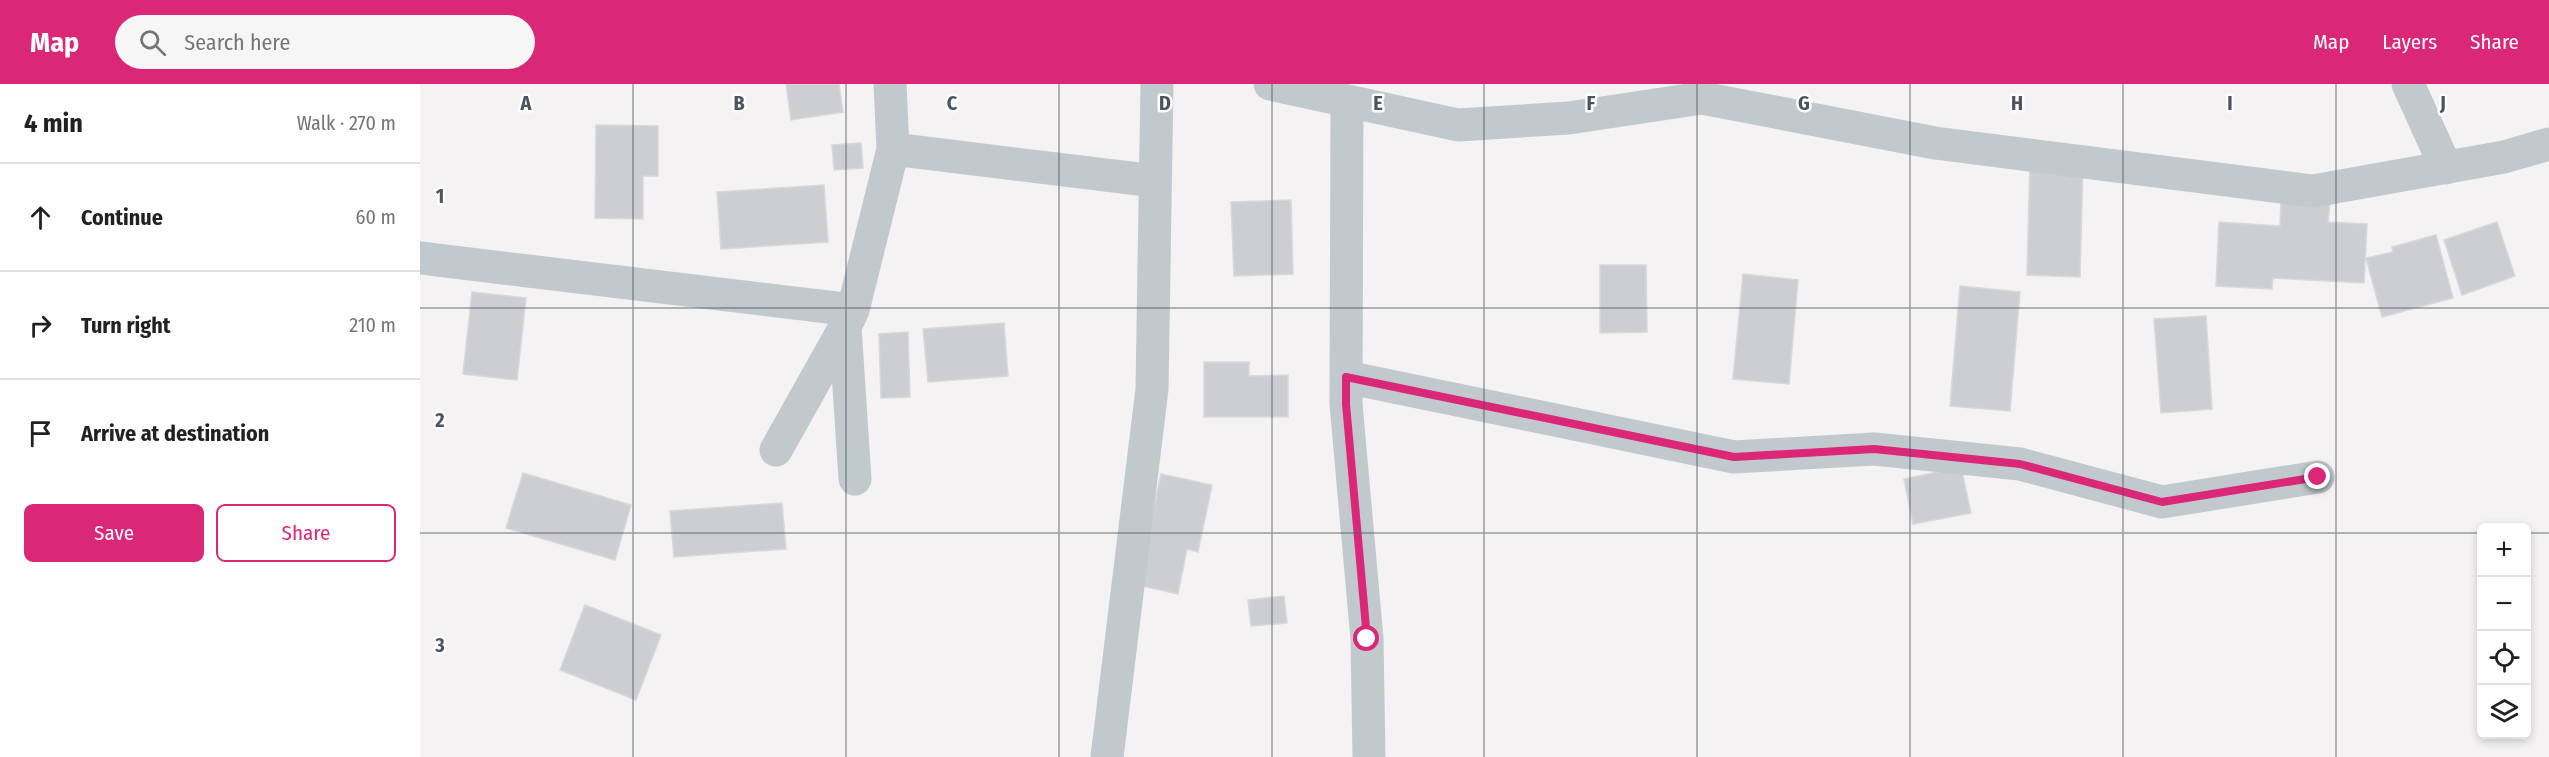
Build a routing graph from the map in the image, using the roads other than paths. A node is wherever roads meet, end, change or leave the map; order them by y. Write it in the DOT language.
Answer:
graph roads {
  1 [pos="890,84"];
  2 [pos="1157,84"];
  3 [pos="1270,84"];
  4 [pos="2408,84"];
  5 [pos="1347,101"];
  6 [pos="2549,144"];
  7 [pos="893,149"];
  8 [pos="2446,168"];
  9 [pos="1155,181"];
  10 [pos="420,258"];
  11 [pos="849,319"];
  12 [pos="1346,377"];
  13 [pos="776,450"];
  14 [pos="2318,477"];
  15 [pos="855,479"];
  16 [pos="1107,757"];
  17 [pos="1369,757"];
  1 -- 7 [label="street"];
  2 -- 9 [label="street"];
  3 -- 5 [label="street"];
  4 -- 8 [label="street"];
  5 -- 8 [label="street"];
  5 -- 12 [label="street"];
  6 -- 8 [label="street"];
  7 -- 9 [label="street"];
  7 -- 11 [label="street"];
  9 -- 16 [label="street"];
  10 -- 11 [label="street"];
  11 -- 13 [label="street"];
  11 -- 15 [label="street"];
  12 -- 14 [label="street"];
  12 -- 17 [label="street"];
}
